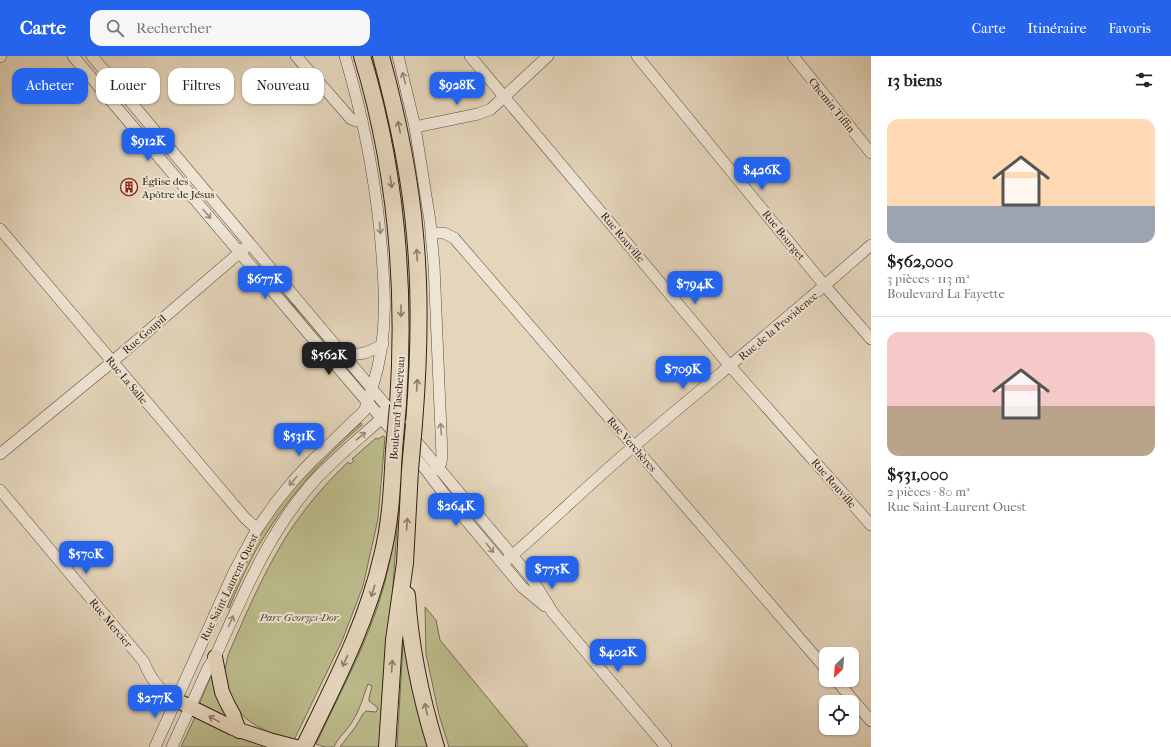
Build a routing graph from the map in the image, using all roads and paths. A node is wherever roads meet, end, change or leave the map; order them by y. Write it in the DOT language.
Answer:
graph roads {
  1 [pos="73,56"];
  2 [pos="92,56"];
  3 [pos="296,56"];
  4 [pos="345,56"];
  5 [pos="362,56"];
  6 [pos="381,56"];
  7 [pos="398,56"];
  8 [pos="470,56"];
  9 [pos="548,56"];
  10 [pos="637,56"];
  11 [pos="793,56"];
  12 [pos="505,97"];
  13 [pos="362,120"];
  14 [pos="416,127"];
  15 [pos="871,153"];
  16 [pos="0,229"];
  17 [pos="432,233"];
  18 [pos="250,244"];
  19 [pos="871,245"];
  20 [pos="240,252"];
  21 [pos="825,286"];
  22 [pos="871,339"];
  23 [pos="383,344"];
  24 [pos="343,354"];
  25 [pos="112,362"];
  26 [pos="730,366"];
  27 [pos="372,388"];
  28 [pos="368,403"];
  29 [pos="391,404"];
  30 [pos="382,418"];
  31 [pos="634,446"];
  32 [pos="0,454"];
  33 [pos="439,467"];
  34 [pos="430,475"];
  35 [pos="0,490"];
  36 [pos="871,525"];
  37 [pos="257,528"];
  38 [pos="512,555"];
  39 [pos="405,563"];
  40 [pos="503,564"];
  41 [pos="553,613"];
  42 [pos="215,657"];
  43 [pos="819,661"];
  44 [pos="842,687"];
  45 [pos="176,700"];
  46 [pos="190,706"];
  47 [pos="871,721"];
  48 [pos="239,731"];
  49 [pos="302,744"];
  50 [pos="155,747"];
  51 [pos="172,747"];
  52 [pos="387,747"];
  53 [pos="436,747"];
  54 [pos="666,747"];
  1 -- 20 [label="street, one-way"];
  2 -- 18 [label="street"];
  3 -- 13 [label="street"];
  4 -- 13 [label="street, Boulevard Taschereau"];
  5 -- 29 [label="highway, Boulevard Taschereau, one-way"];
  39 -- 6 [label="highway, Boulevard Taschereau, one-way, bridge"];
  14 -- 7 [label="street, one-way"];
  8 -- 12 [label="street, Rue Rouville"];
  9 -- 12 [label="street"];
  10 -- 21 [label="street, Rue Bourget"];
  11 -- 15 [label="street, Chemin Tiffin"];
  12 -- 14 [label="street"];
  12 -- 26 [label="street, Rue Rouville"];
  13 -- 23 [label="street, Boulevard Taschereau, one-way"];
  14 -- 17 [label="street"];
  16 -- 25 [label="street, Rue La Salle"];
  17 -- 31 [label="street, Rue Verchères"];
  33 -- 17 [label="street, one-way"];
  18 -- 20 [label="street, Rue Goupil"];
  18 -- 24 [label="street"];
  19 -- 21 [label="street, Rue de la Providence"];
  20 -- 25 [label="street, Rue Goupil"];
  20 -- 28 [label="street"];
  21 -- 22 [label="street, Rue Bourget"];
  21 -- 26 [label="street, Rue de la Providence"];
  23 -- 24 [label="street"];
  23 -- 27 [label="street, Boulevard Taschereau"];
  24 -- 27 [label="street"];
  25 -- 32 [label="street, Rue Goupil"];
  25 -- 37 [label="street, Rue La Salle"];
  26 -- 31 [label="street, Rue de la Providence"];
  26 -- 36 [label="street, Rue Rouville"];
  27 -- 28 [label="street, Rue Saint-Laurent Ouest"];
  27 -- 29 [label="street"];
  28 -- 30 [label="street"];
  28 -- 37 [label="street, Rue Saint-Laurent Ouest, one-way"];
  29 -- 30 [label="street"];
  29 -- 33 [label="street"];
  29 -- 49 [label="highway, Boulevard Taschereau, one-way, bridge"];
  30 -- 34 [label="street"];
  42 -- 30 [label="street, Rue Saint-Laurent Ouest, one-way"];
  31 -- 38 [label="street, Rue de la Providence"];
  31 -- 43 [label="street, Rue Verchères"];
  33 -- 34 [label="street"];
  33 -- 38 [label="street"];
  34 -- 40 [label="street, one-way"];
  35 -- 45 [label="street, Rue Mercier"];
  37 -- 45 [label="street, Rue Saint-Laurent Ouest"];
  38 -- 40 [label="street, Rue de la Providence"];
  38 -- 41 [label="street"];
  52 -- 39 [label="highway, Boulevard Taschereau, one-way"];
  53 -- 39 [label="highway, one-way"];
  40 -- 41 [label="street"];
  41 -- 54 [label="street"];
  42 -- 46 [label="street, Rue Saint-Laurent Ouest"];
  42 -- 48 [label="main road"];
  44 -- 47 [label="street"];
  45 -- 46 [label="main road"];
  45 -- 50 [label="street, Rue Saint-Laurent Ouest"];
  48 -- 46 [label="main road, one-way"];
  46 -- 51 [label="street, Rue Saint-Laurent Ouest"];
  48 -- 49 [label="main road"];
}
